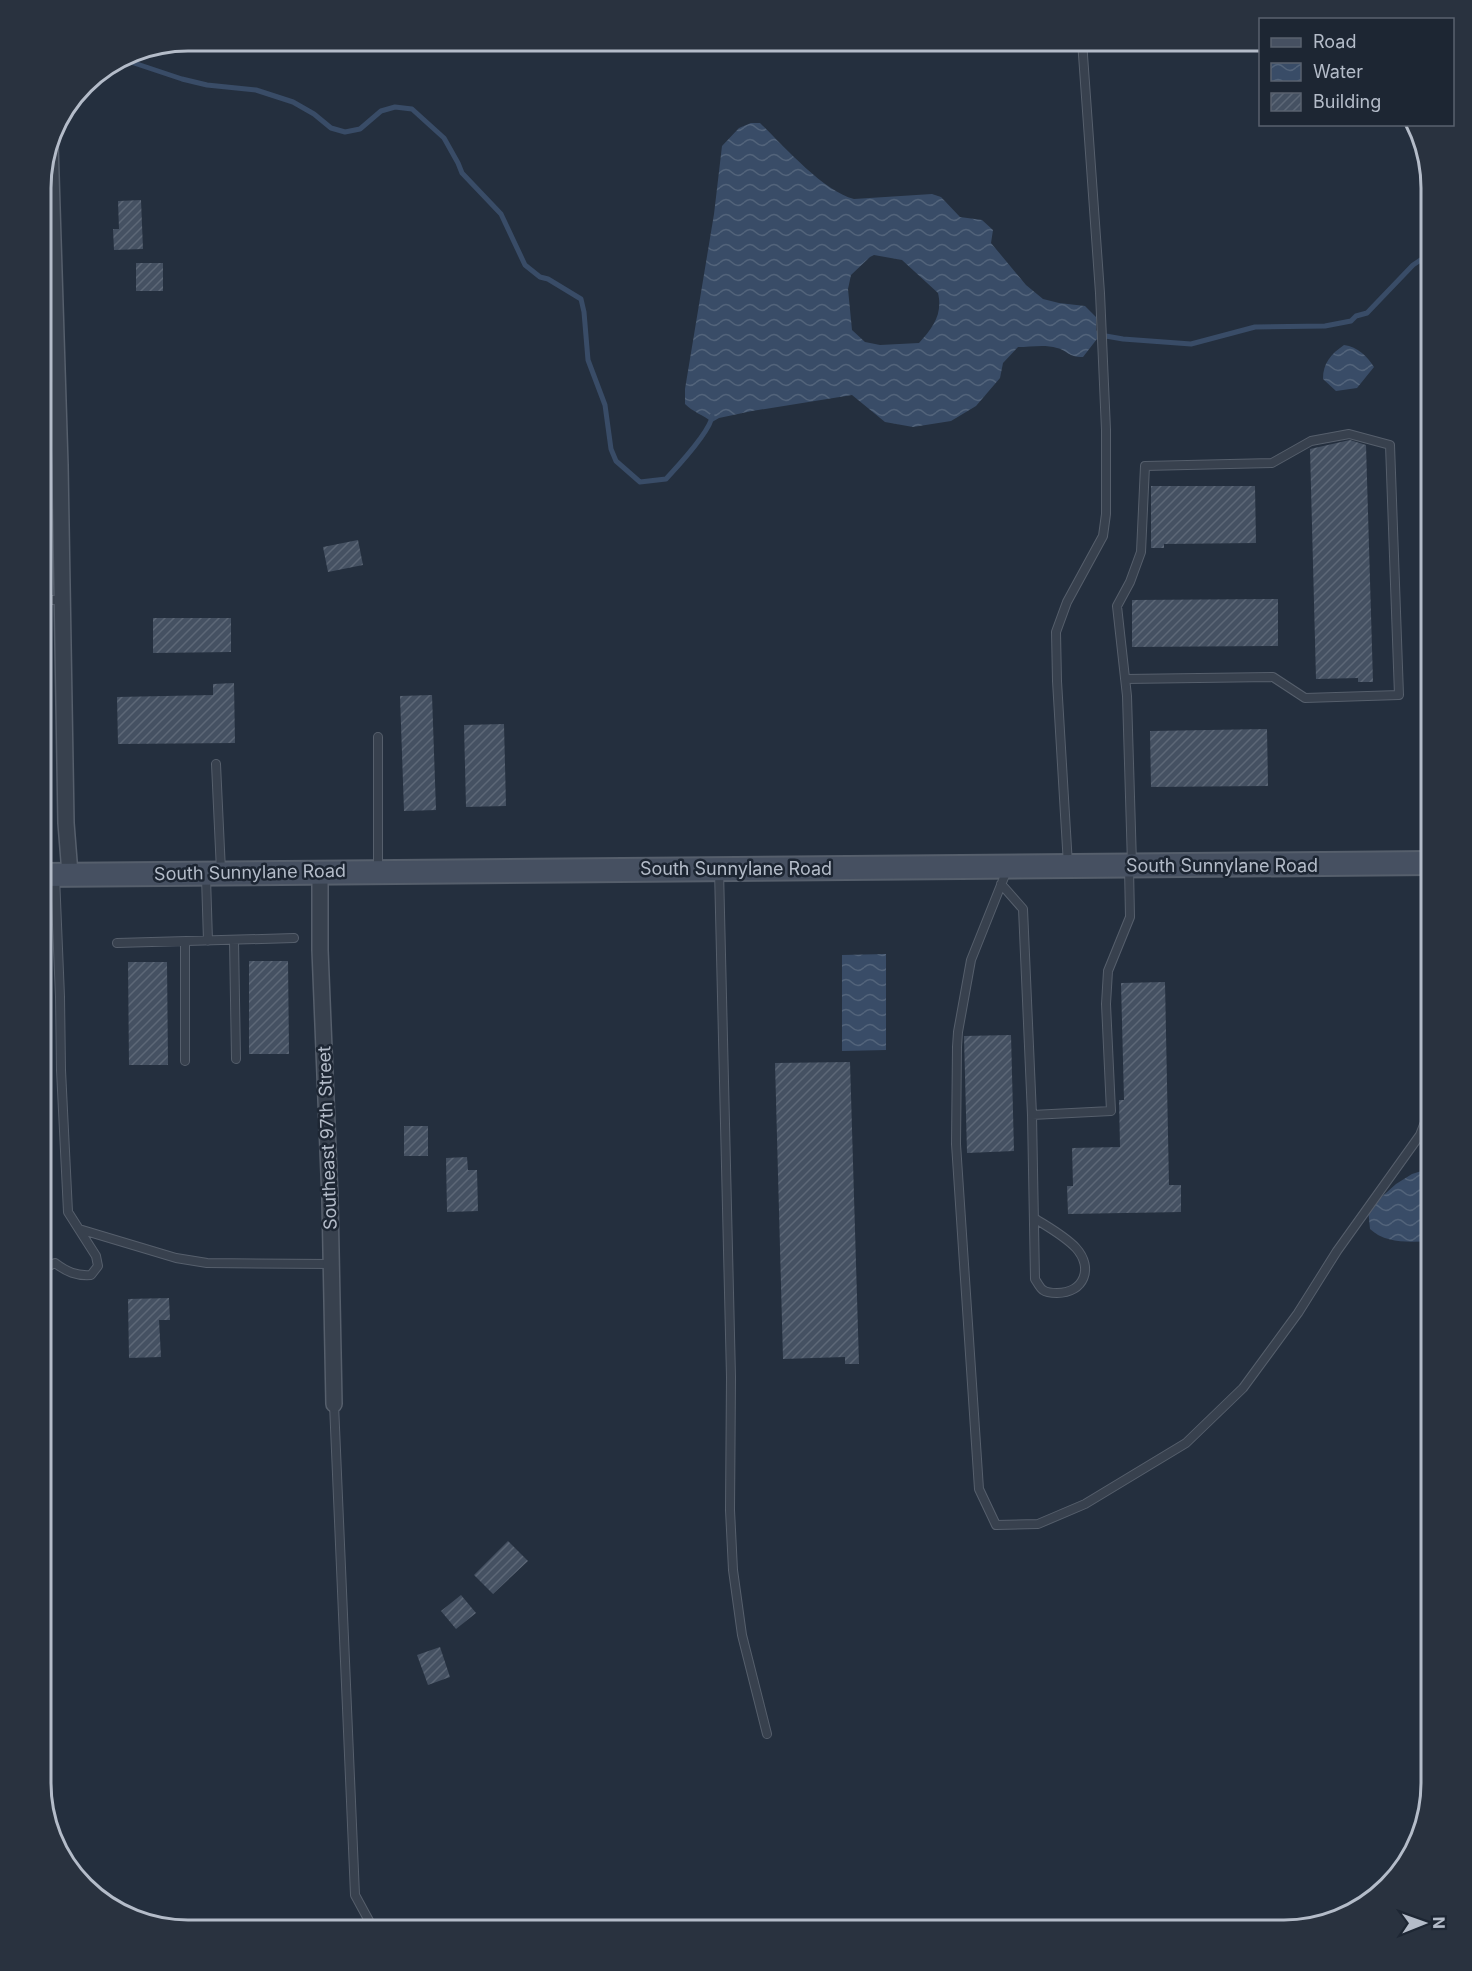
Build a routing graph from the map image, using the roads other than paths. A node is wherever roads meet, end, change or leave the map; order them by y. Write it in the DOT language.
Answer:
graph roads {
  1 [pos="1083,51"];
  2 [pos="51,179"];
  3 [pos="51,600"];
  4 [pos="63,600"];
  5 [pos="1125,679"];
  6 [pos="378,737"];
  7 [pos="216,764"];
  8 [pos="1421,863"];
  9 [pos="1068,866"];
  10 [pos="1130,866"];
  11 [pos="719,868"];
  12 [pos="320,871"];
  13 [pos="378,871"];
  14 [pos="213,873"];
  15 [pos="55,875"];
  16 [pos="1005,875"];
  17 [pos="294,938"];
  18 [pos="234,940"];
  19 [pos="208,941"];
  20 [pos="185,942"];
  21 [pos="117,943"];
  22 [pos="236,1059"];
  23 [pos="185,1061"];
  24 [pos="1032,1115"];
  25 [pos="1421,1132"];
  26 [pos="1034,1218"];
  27 [pos="79,1229"];
  28 [pos="331,1264"];
  29 [pos="51,1265"];
  30 [pos="334,1404"];
  31 [pos="767,1734"];
  32 [pos="369,1920"];
  1 -- 9 [label="lane"];
  2 -- 4 [label="street"];
  3 -- 4 [label="lane"];
  4 -- 15 [label="street"];
  5 -- 5 [label="lane"];
  5 -- 10 [label="lane"];
  6 -- 13 [label="lane"];
  7 -- 14 [label="lane"];
  8 -- 10 [label="street, South Sunnylane Road"];
  9 -- 10 [label="street, South Sunnylane Road"];
  9 -- 16 [label="street, South Sunnylane Road"];
  10 -- 24 [label="lane"];
  11 -- 13 [label="street, South Sunnylane Road"];
  11 -- 16 [label="street, South Sunnylane Road"];
  11 -- 31 [label="lane"];
  12 -- 13 [label="street, South Sunnylane Road"];
  12 -- 14 [label="street, South Sunnylane Road"];
  12 -- 28 [label="street, Southeast 97th Street"];
  14 -- 15 [label="street, South Sunnylane Road"];
  14 -- 19 [label="lane"];
  15 -- 27 [label="lane"];
  16 -- 24 [label="lane"];
  16 -- 25 [label="lane"];
  17 -- 18 [label="lane"];
  18 -- 19 [label="lane"];
  18 -- 22 [label="lane"];
  19 -- 20 [label="lane"];
  20 -- 21 [label="lane"];
  20 -- 23 [label="lane"];
  24 -- 26 [label="lane"];
  26 -- 26 [label="lane"];
  27 -- 28 [label="lane"];
  27 -- 29 [label="lane"];
  28 -- 30 [label="street, Southeast 97th Street"];
  30 -- 32 [label="lane"];
}
